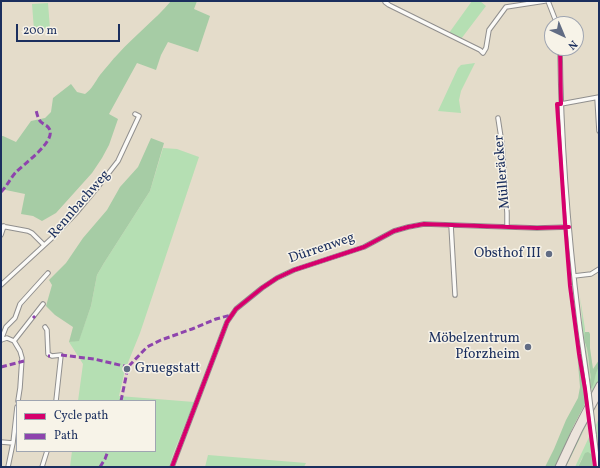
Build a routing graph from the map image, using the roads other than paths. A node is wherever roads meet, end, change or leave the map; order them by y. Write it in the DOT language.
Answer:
graph roads {
  1 [pos="385,1"];
  2 [pos="547,1"];
  3 [pos="554,16"];
  4 [pos="560,56"];
  5 [pos="598,98"];
  6 [pos="562,104"];
  7 [pos="135,114"];
  8 [pos="498,118"];
  9 [pos="599,131"];
  10 [pos="451,225"];
  11 [pos="2,226"];
  12 [pos="507,226"];
  13 [pos="569,227"];
  14 [pos="1,236"];
  15 [pos="44,245"];
  16 [pos="599,269"];
  17 [pos="48,273"];
  18 [pos="574,276"];
  19 [pos="1,285"];
  20 [pos="454,295"];
  21 [pos="43,304"];
  22 [pos="45,327"];
  23 [pos="1,340"];
  24 [pos="14,341"];
  25 [pos="599,385"];
  26 [pos="599,394"];
  27 [pos="18,400"];
  28 [pos="56,400"];
  29 [pos="16,416"];
  30 [pos="1,442"];
  31 [pos="13,443"];
  32 [pos="47,452"];
  33 [pos="8,467"];
  34 [pos="42,467"];
  35 [pos="172,467"];
  36 [pos="558,467"];
  37 [pos="562,467"];
  38 [pos="598,467"];
  1 -- 2 [label="street"];
  2 -- 3 [label="street"];
  4 -- 6 [label="street"];
  5 -- 6 [label="street"];
  5 -- 9 [label="street"];
  6 -- 13 [label="street"];
  7 -- 15 [label="street, Rennbachweg"];
  8 -- 12 [label="street, Mülleräcker"];
  10 -- 12 [label="street, Dürrenweg"];
  10 -- 20 [label="street"];
  10 -- 35 [label="street, Dürrenweg"];
  11 -- 14 [label="street"];
  11 -- 15 [label="street"];
  12 -- 13 [label="street, Dürrenweg"];
  13 -- 18 [label="street"];
  15 -- 19 [label="street, Rennbachweg"];
  16 -- 18 [label="street"];
  17 -- 23 [label="street"];
  18 -- 38 [label="street, bridge"];
  21 -- 24 [label="street"];
  22 -- 28 [label="street"];
  23 -- 24 [label="street"];
  24 -- 27 [label="street"];
  25 -- 36 [label="highway"];
  26 -- 37 [label="highway"];
  29 -- 31 [label="street"];
  30 -- 31 [label="street"];
  31 -- 33 [label="street"];
  32 -- 34 [label="street"];
}
